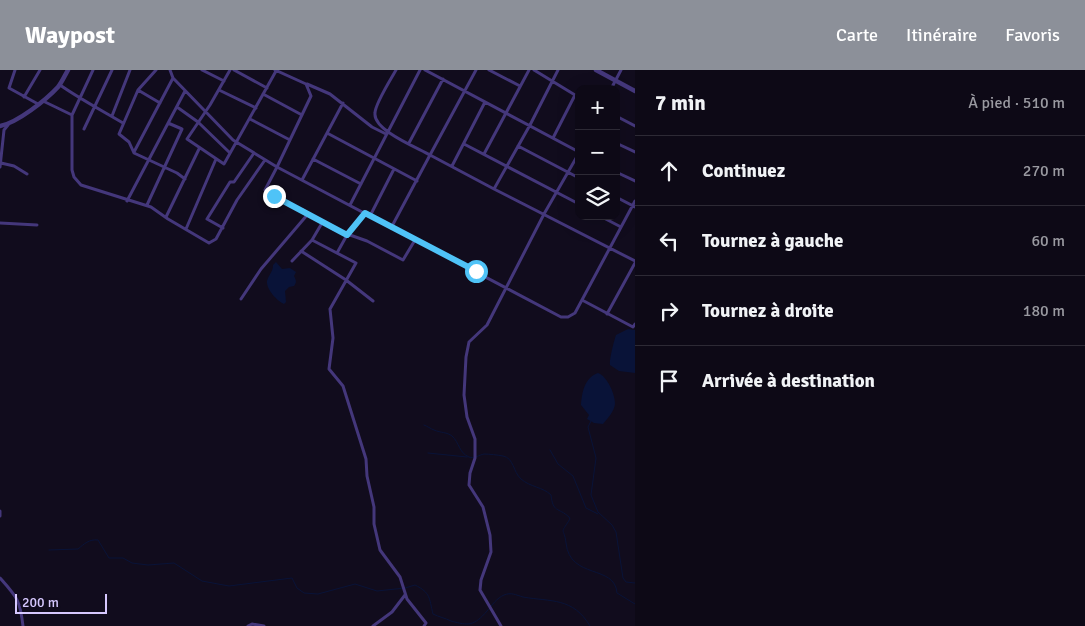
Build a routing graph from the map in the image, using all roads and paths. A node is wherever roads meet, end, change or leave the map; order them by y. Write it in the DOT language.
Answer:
graph roads {
  1 [pos="15,70"];
  2 [pos="40,70"];
  3 [pos="68,70"];
  4 [pos="93,70"];
  5 [pos="112,70"];
  6 [pos="130,70"];
  7 [pos="156,70"];
  8 [pos="170,70"];
  9 [pos="203,70"];
  10 [pos="232,70"];
  11 [pos="276,70"];
  12 [pos="396,70"];
  13 [pos="420,70"];
  14 [pos="425,70"];
  15 [pos="476,70"];
  16 [pos="488,70"];
  17 [pos="529,70"];
  18 [pos="534,70"];
  19 [pos="558,70"];
  20 [pos="596,70"];
  21 [pos="621,70"];
  22 [pos="173,78"];
  23 [pos="442,79"];
  24 [pos="616,80"];
  25 [pos="224,81"];
  26 [pos="552,81"];
  27 [pos="306,84"];
  28 [pos="59,85"];
  29 [pos="613,85"];
  30 [pos="520,86"];
  31 [pos="267,88"];
  32 [pos="138,90"];
  33 [pos="219,90"];
  34 [pos="185,91"];
  35 [pos="465,91"];
  36 [pos="635,91"];
  37 [pos="263,94"];
  38 [pos="575,95"];
  39 [pos="24,96"];
  40 [pos="80,99"];
  41 [pos="575,100"];
  42 [pos="43,101"];
  43 [pos="485,102"];
  44 [pos="160,103"];
  45 [pos="343,103"];
  46 [pos="38,104"];
  47 [pos="95,106"];
  48 [pos="177,107"];
  49 [pos="256,108"];
  50 [pos="205,110"];
  51 [pos="506,113"];
  52 [pos="72,115"];
  53 [pos="302,115"];
  54 [pos="112,116"];
  55 [pos="620,118"];
  56 [pos="250,119"];
  57 [pos="168,122"];
  58 [pos="198,122"];
  59 [pos="123,123"];
  60 [pos="8,125"];
  61 [pos="530,125"];
  62 [pos="0,126"];
  63 [pos="635,126"];
  64 [pos="84,129"];
  65 [pos="327,133"];
  66 [pos="387,133"];
  67 [pos="553,138"];
  68 [pos="290,140"];
  69 [pos="237,143"];
  70 [pos="409,143"];
  71 [pos="464,144"];
  72 [pos="620,145"];
  73 [pos="518,146"];
  74 [pos="199,148"];
  75 [pos="575,151"];
  76 [pos="134,152"];
  77 [pos="635,152"];
  78 [pos="230,153"];
  79 [pos="254,153"];
  80 [pos="484,154"];
  81 [pos="430,155"];
  82 [pos="373,158"];
  83 [pos="150,159"];
  84 [pos="216,159"];
  85 [pos="313,159"];
  86 [pos="575,159"];
  87 [pos="265,160"];
  88 [pos="0,163"];
  89 [pos="452,166"];
  90 [pos="507,166"];
  91 [pos="165,167"];
  92 [pos="277,167"];
  93 [pos="0,168"];
  94 [pos="394,169"];
  95 [pos="567,172"];
  96 [pos="27,174"];
  97 [pos="620,174"];
  98 [pos="575,176"];
  99 [pos="185,179"];
  100 [pos="302,180"];
  101 [pos="417,181"];
  102 [pos="635,181"];
  103 [pos="361,184"];
  104 [pos="494,188"];
  105 [pos="556,192"];
  106 [pos="620,199"];
  107 [pos="127,200"];
  108 [pos="635,201"];
  109 [pos="575,202"];
  110 [pos="147,205"];
  111 [pos="350,205"];
  112 [pos="634,206"];
  113 [pos="365,213"];
  114 [pos="308,214"];
  115 [pos="544,214"];
  116 [pos="370,216"];
  117 [pos="166,218"];
  118 [pos="608,220"];
  119 [pos="0,223"];
  120 [pos="322,223"];
  121 [pos="37,225"];
  122 [pos="621,227"];
  123 [pos="223,228"];
  124 [pos="391,228"];
  125 [pos="186,230"];
  126 [pos="347,235"];
  127 [pos="312,240"];
  128 [pos="415,240"];
  129 [pos="610,248"];
  130 [pos="301,251"];
  131 [pos="337,253"];
  132 [pos="292,261"];
  133 [pos="635,262"];
  134 [pos="346,280"];
  135 [pos="507,287"];
  136 [pos="241,299"];
  137 [pos="582,300"];
  138 [pos="373,301"];
  139 [pos="607,314"];
  140 [pos="635,324"];
  141 [pos="0,511"];
  142 [pos="0,516"];
  143 [pos="0,578"];
  144 [pos="406,594"];
  145 [pos="425,624"];
  146 [pos="23,626"];
  147 [pos="248,626"];
  148 [pos="264,626"];
  149 [pos="373,626"];
  150 [pos="429,626"];
  151 [pos="501,626"];
  1 -- 39 [label="street"];
  2 -- 39 [label="street"];
  3 -- 28 [label="street"];
  4 -- 40 [label="street"];
  5 -- 47 [label="street"];
  6 -- 54 [label="street"];
  7 -- 32 [label="street"];
  8 -- 22 [label="street"];
  9 -- 25 [label="street"];
  10 -- 25 [label="street"];
  10 -- 31 [label="street"];
  11 -- 27 [label="street"];
  11 -- 31 [label="street"];
  12 -- 66 [label="street"];
  13 -- 66 [label="street"];
  14 -- 23 [label="street"];
  15 -- 35 [label="street"];
  16 -- 30 [label="street"];
  17 -- 30 [label="street"];
  18 -- 26 [label="street"];
  19 -- 26 [label="street"];
  20 -- 24 [label="street"];
  21 -- 24 [label="street"];
  22 -- 34 [label="street"];
  22 -- 44 [label="street"];
  23 -- 35 [label="street"];
  23 -- 70 [label="street"];
  24 -- 29 [label="street"];
  24 -- 36 [label="street"];
  25 -- 33 [label="street"];
  26 -- 38 [label="street"];
  26 -- 61 [label="street"];
  27 -- 45 [label="street"];
  27 -- 53 [label="street"];
  28 -- 40 [label="street"];
  28 -- 42 [label="street"];
  30 -- 51 [label="street"];
  31 -- 37 [label="street"];
  32 -- 44 [label="street"];
  32 -- 59 [label="street"];
  33 -- 49 [label="street"];
  33 -- 50 [label="street"];
  34 -- 48 [label="street"];
  34 -- 50 [label="street"];
  35 -- 43 [label="street"];
  35 -- 81 [label="street"];
  37 -- 49 [label="street"];
  37 -- 53 [label="street"];
  39 -- 46 [label="street"];
  40 -- 47 [label="street"];
  40 -- 52 [label="street"];
  41 -- 67 [label="street"];
  42 -- 46 [label="street"];
  42 -- 52 [label="street"];
  43 -- 51 [label="street"];
  43 -- 71 [label="street"];
  44 -- 76 [label="street"];
  45 -- 65 [label="street"];
  45 -- 66 [label="street"];
  46 -- 60 [label="street"];
  47 -- 54 [label="street"];
  47 -- 64 [label="street"];
  48 -- 57 [label="street"];
  48 -- 58 [label="street"];
  49 -- 56 [label="street"];
  50 -- 58 [label="street"];
  50 -- 69 [label="street"];
  51 -- 61 [label="street"];
  51 -- 80 [label="street"];
  52 -- 107 [label="street"];
  53 -- 68 [label="street"];
  54 -- 59 [label="street"];
  55 -- 63 [label="street"];
  56 -- 68 [label="street"];
  56 -- 69 [label="street"];
  57 -- 83 [label="street"];
  57 -- 91 [label="street"];
  58 -- 74 [label="street"];
  58 -- 78 [label="street"];
  59 -- 76 [label="street"];
  60 -- 62 [label="street"];
  60 -- 88 [label="street"];
  61 -- 67 [label="street"];
  61 -- 73 [label="street"];
  65 -- 82 [label="street"];
  65 -- 85 [label="street"];
  66 -- 70 [label="street"];
  66 -- 82 [label="street"];
  67 -- 75 [label="street"];
  68 -- 92 [label="street"];
  69 -- 78 [label="street"];
  69 -- 79 [label="street"];
  70 -- 81 [label="street"];
  71 -- 80 [label="street"];
  71 -- 89 [label="street"];
  72 -- 77 [label="street"];
  73 -- 90 [label="street"];
  73 -- 95 [label="street"];
  74 -- 84 [label="street"];
  74 -- 99 [label="street"];
  76 -- 83 [label="street"];
  78 -- 84 [label="street"];
  79 -- 87 [label="street"];
  79 -- 123 [label="street"];
  80 -- 90 [label="street"];
  81 -- 89 [label="street"];
  81 -- 101 [label="street"];
  82 -- 94 [label="street"];
  82 -- 103 [label="street"];
  83 -- 91 [label="street"];
  83 -- 107 [label="street"];
  84 -- 125 [label="street"];
  85 -- 100 [label="street"];
  85 -- 103 [label="street"];
  86 -- 95 [label="street"];
  87 -- 92 [label="street"];
  87 -- 123 [label="street"];
  88 -- 93 [label="street"];
  88 -- 96 [label="street"];
  89 -- 104 [label="street"];
  90 -- 104 [label="street"];
  90 -- 105 [label="street"];
  91 -- 99 [label="street"];
  91 -- 110 [label="street"];
  92 -- 100 [label="street"];
  92 -- 114 [label="street"];
  94 -- 101 [label="street"];
  94 -- 116 [label="street"];
  95 -- 98 [label="street"];
  95 -- 105 [label="street"];
  97 -- 102 [label="street"];
  99 -- 117 [label="street"];
  100 -- 111 [label="street"];
  101 -- 124 [label="street"];
  103 -- 111 [label="street"];
  104 -- 115 [label="street"];
  105 -- 109 [label="street"];
  105 -- 115 [label="street"];
  106 -- 112 [label="street"];
  107 -- 110 [label="street"];
  108 -- 112 [label="street"];
  110 -- 117 [label="street"];
  111 -- 113 [label="street"];
  112 -- 122 [label="street"];
  113 -- 116 [label="street"];
  113 -- 126 [label="street"];
  114 -- 120 [label="street"];
  114 -- 136 [label="street"];
  115 -- 129 [label="street"];
  115 -- 135 [label="street"];
  116 -- 124 [label="street"];
  117 -- 125 [label="street"];
  118 -- 122 [label="street"];
  119 -- 121 [label="street"];
  120 -- 126 [label="street"];
  120 -- 127 [label="street"];
  122 -- 129 [label="street"];
  123 -- 125 [label="street"];
  124 -- 128 [label="street"];
  126 -- 128 [label="street"];
  126 -- 131 [label="street"];
  127 -- 130 [label="street"];
  127 -- 131 [label="street"];
  128 -- 135 [label="street"];
  129 -- 133 [label="street"];
  129 -- 137 [label="street"];
  130 -- 132 [label="street"];
  130 -- 134 [label="street"];
  131 -- 134 [label="street"];
  133 -- 139 [label="street"];
  134 -- 138 [label="street"];
  134 -- 144 [label="street"];
  135 -- 137 [label="street"];
  135 -- 151 [label="street"];
  137 -- 139 [label="street"];
  139 -- 140 [label="street"];
  141 -- 142 [label="street"];
  143 -- 146 [label="street"];
  144 -- 145 [label="street"];
  144 -- 149 [label="street"];
  145 -- 150 [label="street"];
  147 -- 148 [label="street"];
}
